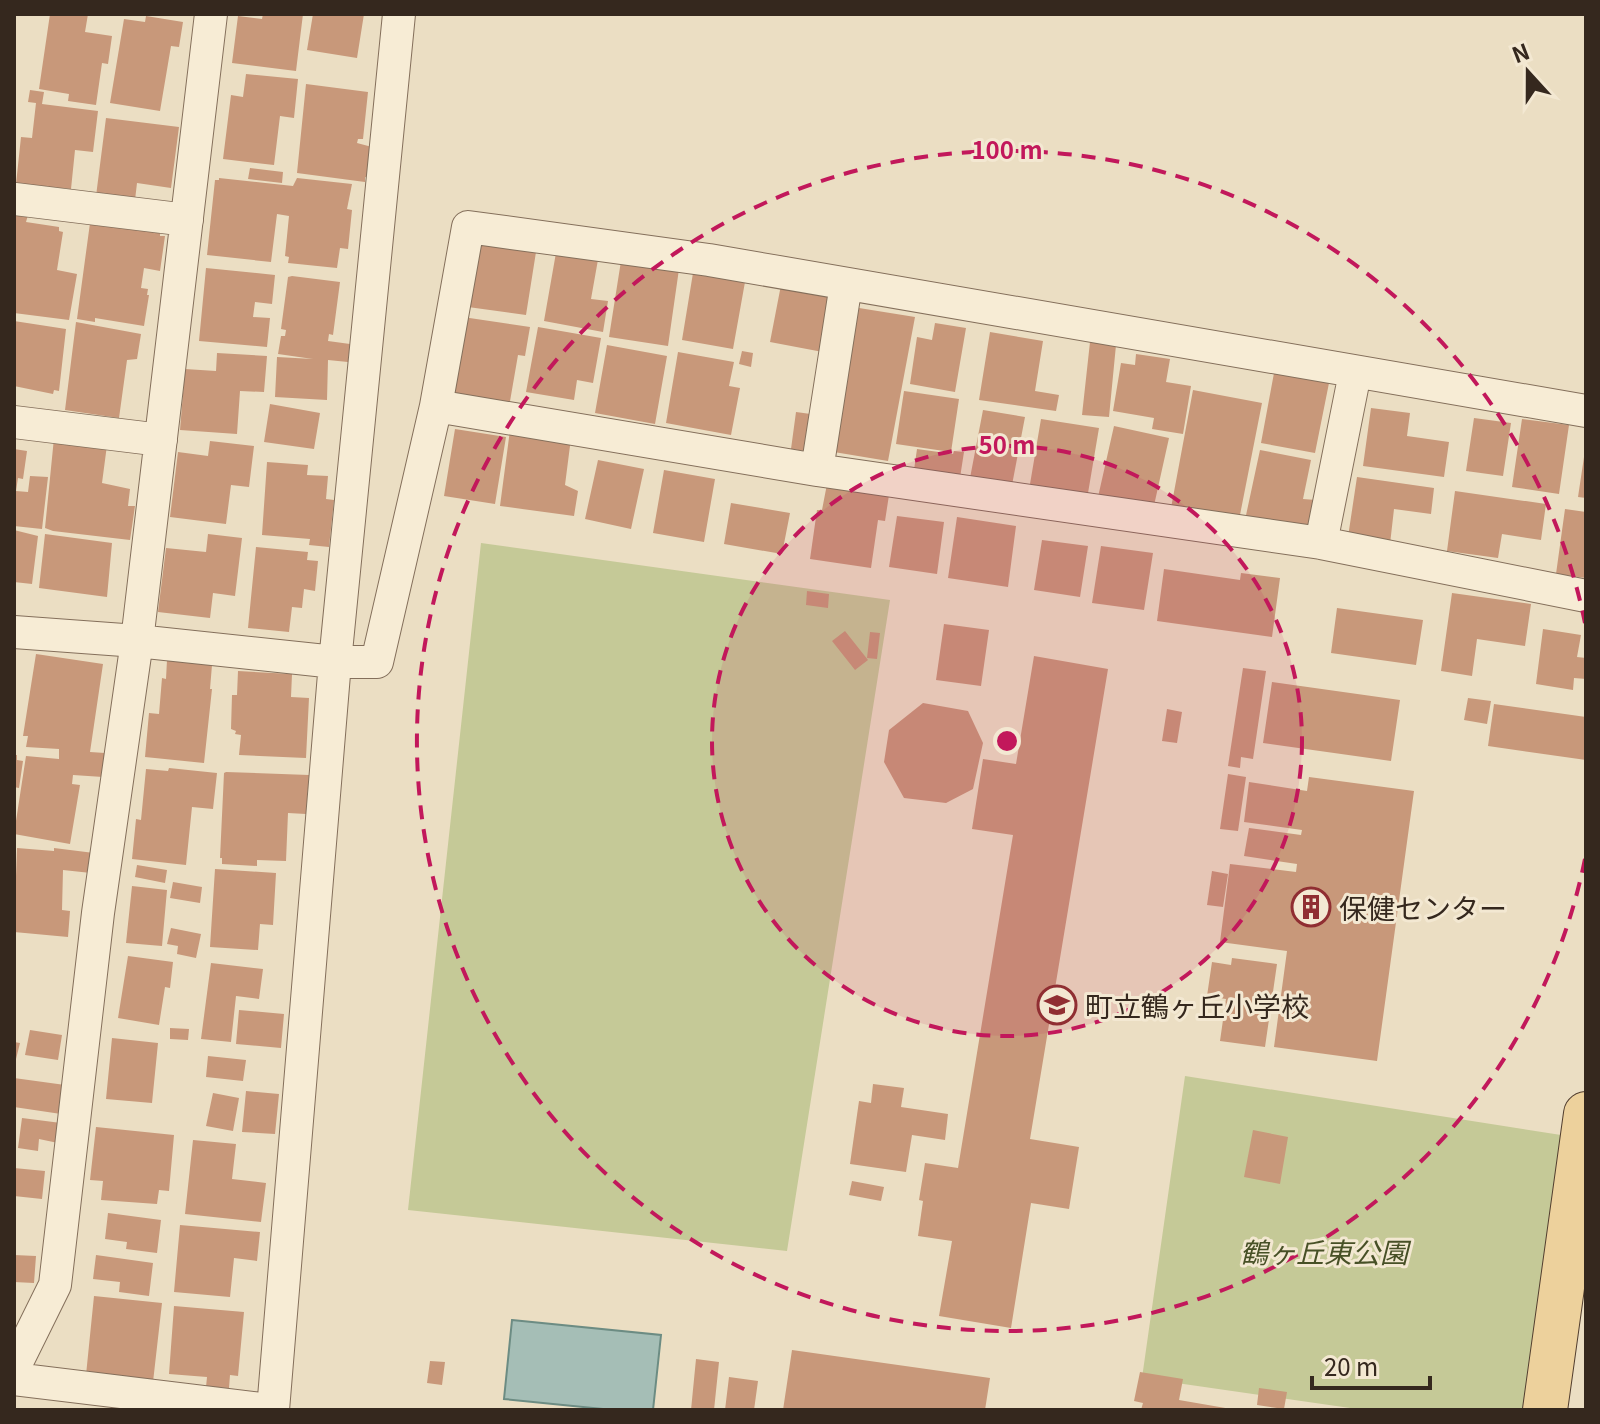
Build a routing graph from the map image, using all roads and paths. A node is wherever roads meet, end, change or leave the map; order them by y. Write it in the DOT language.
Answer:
graph roads {
  1 [pos="211,14"];
  2 [pos="399,14"];
  3 [pos="15,199"];
  4 [pos="187,220"];
  5 [pos="846,284"];
  6 [pos="1355,373"];
  7 [pos="436,406"];
  8 [pos="1586,411"];
  9 [pos="14,422"];
  10 [pos="161,440"];
  11 [pos="817,470"];
  12 [pos="1321,543"];
  13 [pos="1586,596"];
  14 [pos="14,632"];
  15 [pos="137,641"];
  16 [pos="335,662"];
  17 [pos="1586,1114"];
  18 [pos="14,1368"];
  19 [pos="14,1379"];
  20 [pos="272,1410"];
  21 [pos="1545,1410"];
  1 -- 4 [label="street"];
  2 -- 16 [label="street"];
  3 -- 4 [label="street"];
  4 -- 10 [label="street"];
  5 -- 6 [label="street"];
  5 -- 7 [label="street"];
  5 -- 11 [label="street"];
  6 -- 8 [label="street"];
  6 -- 12 [label="street"];
  7 -- 11 [label="street"];
  7 -- 16 [label="street"];
  9 -- 10 [label="street"];
  10 -- 15 [label="street"];
  11 -- 12 [label="street"];
  12 -- 13 [label="street"];
  14 -- 15 [label="street"];
  15 -- 16 [label="street"];
  15 -- 18 [label="street"];
  16 -- 20 [label="street"];
  17 -- 21 [label="main road"];
  19 -- 20 [label="street"];
}
